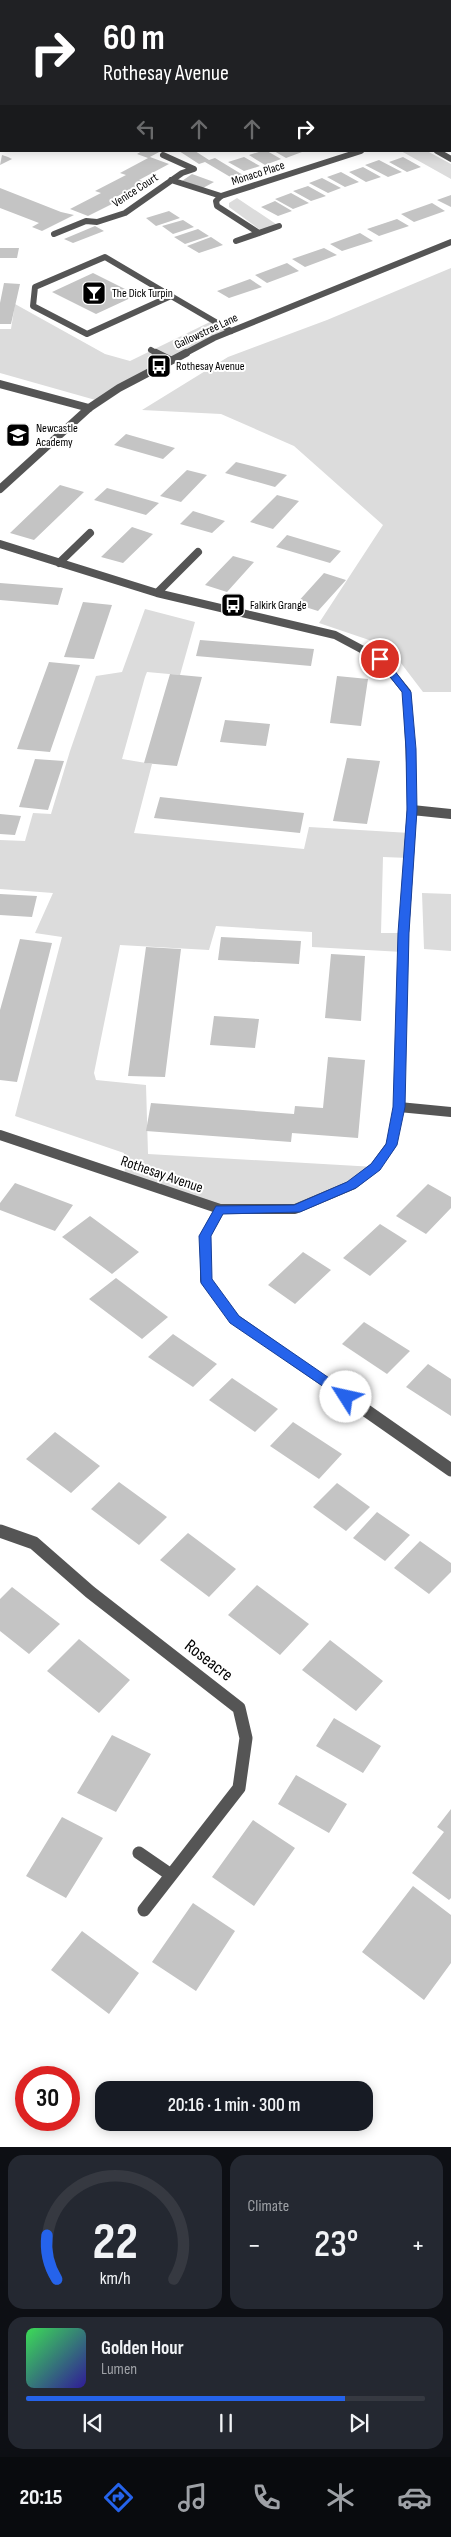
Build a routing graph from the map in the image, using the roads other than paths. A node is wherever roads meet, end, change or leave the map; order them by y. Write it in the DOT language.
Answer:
graph roads {
  1 [pos="358,152"];
  2 [pos="439,152"];
  3 [pos="163,155"];
  4 [pos="451,158"];
  5 [pos="171,180"];
  6 [pos="221,196"];
  7 [pos="279,226"];
  8 [pos="259,233"];
  9 [pos="54,234"];
  10 [pos="236,241"];
  11 [pos="451,242"];
  12 [pos="172,295"];
  13 [pos="232,331"];
  14 [pos="151,350"];
  15 [pos="170,360"];
  16 [pos="0,384"];
  17 [pos="89,408"];
  18 [pos="0,489"];
  19 [pos="90,533"];
  20 [pos="0,544"];
  21 [pos="198,552"];
  22 [pos="59,564"];
  23 [pos="157,593"];
  24 [pos="412,810"];
  25 [pos="451,814"];
  26 [pos="399,1107"];
  27 [pos="451,1112"];
  28 [pos="0,1135"];
  29 [pos="220,1209"];
  30 [pos="451,1470"];
  31 [pos="0,1531"];
  32 [pos="139,1853"];
  33 [pos="171,1876"];
  34 [pos="144,1910"];
  1 -- 6 [label="street, Monaco Place"];
  2 -- 4 [label="street"];
  3 -- 5 [label="street, Venice Court"];
  5 -- 6 [label="street, Venice Court"];
  5 -- 9 [label="street, Venice Court"];
  6 -- 8 [label="street, Monaco Place"];
  7 -- 8 [label="street"];
  8 -- 10 [label="street"];
  11 -- 13 [label="street, Gallowstree Lane"];
  12 -- 12 [label="street"];
  12 -- 13 [label="street"];
  13 -- 15 [label="street, Gallowstree Lane"];
  14 -- 15 [label="street"];
  15 -- 17 [label="street, Gallowstree Lane"];
  16 -- 17 [label="street"];
  17 -- 18 [label="street, Gallowstree Lane"];
  19 -- 22 [label="street"];
  20 -- 22 [label="street, Rothesay Avenue"];
  21 -- 23 [label="street"];
  22 -- 23 [label="street, Rothesay Avenue"];
  23 -- 24 [label="street, Rothesay Avenue"];
  24 -- 25 [label="street"];
  24 -- 26 [label="street, Rothesay Avenue"];
  26 -- 27 [label="street"];
  26 -- 29 [label="street, Rothesay Avenue"];
  28 -- 29 [label="street, Rothesay Avenue"];
  29 -- 30 [label="street"];
  31 -- 33 [label="street, Roseacre"];
  32 -- 33 [label="street"];
  33 -- 34 [label="street, Roseacre"];
}
